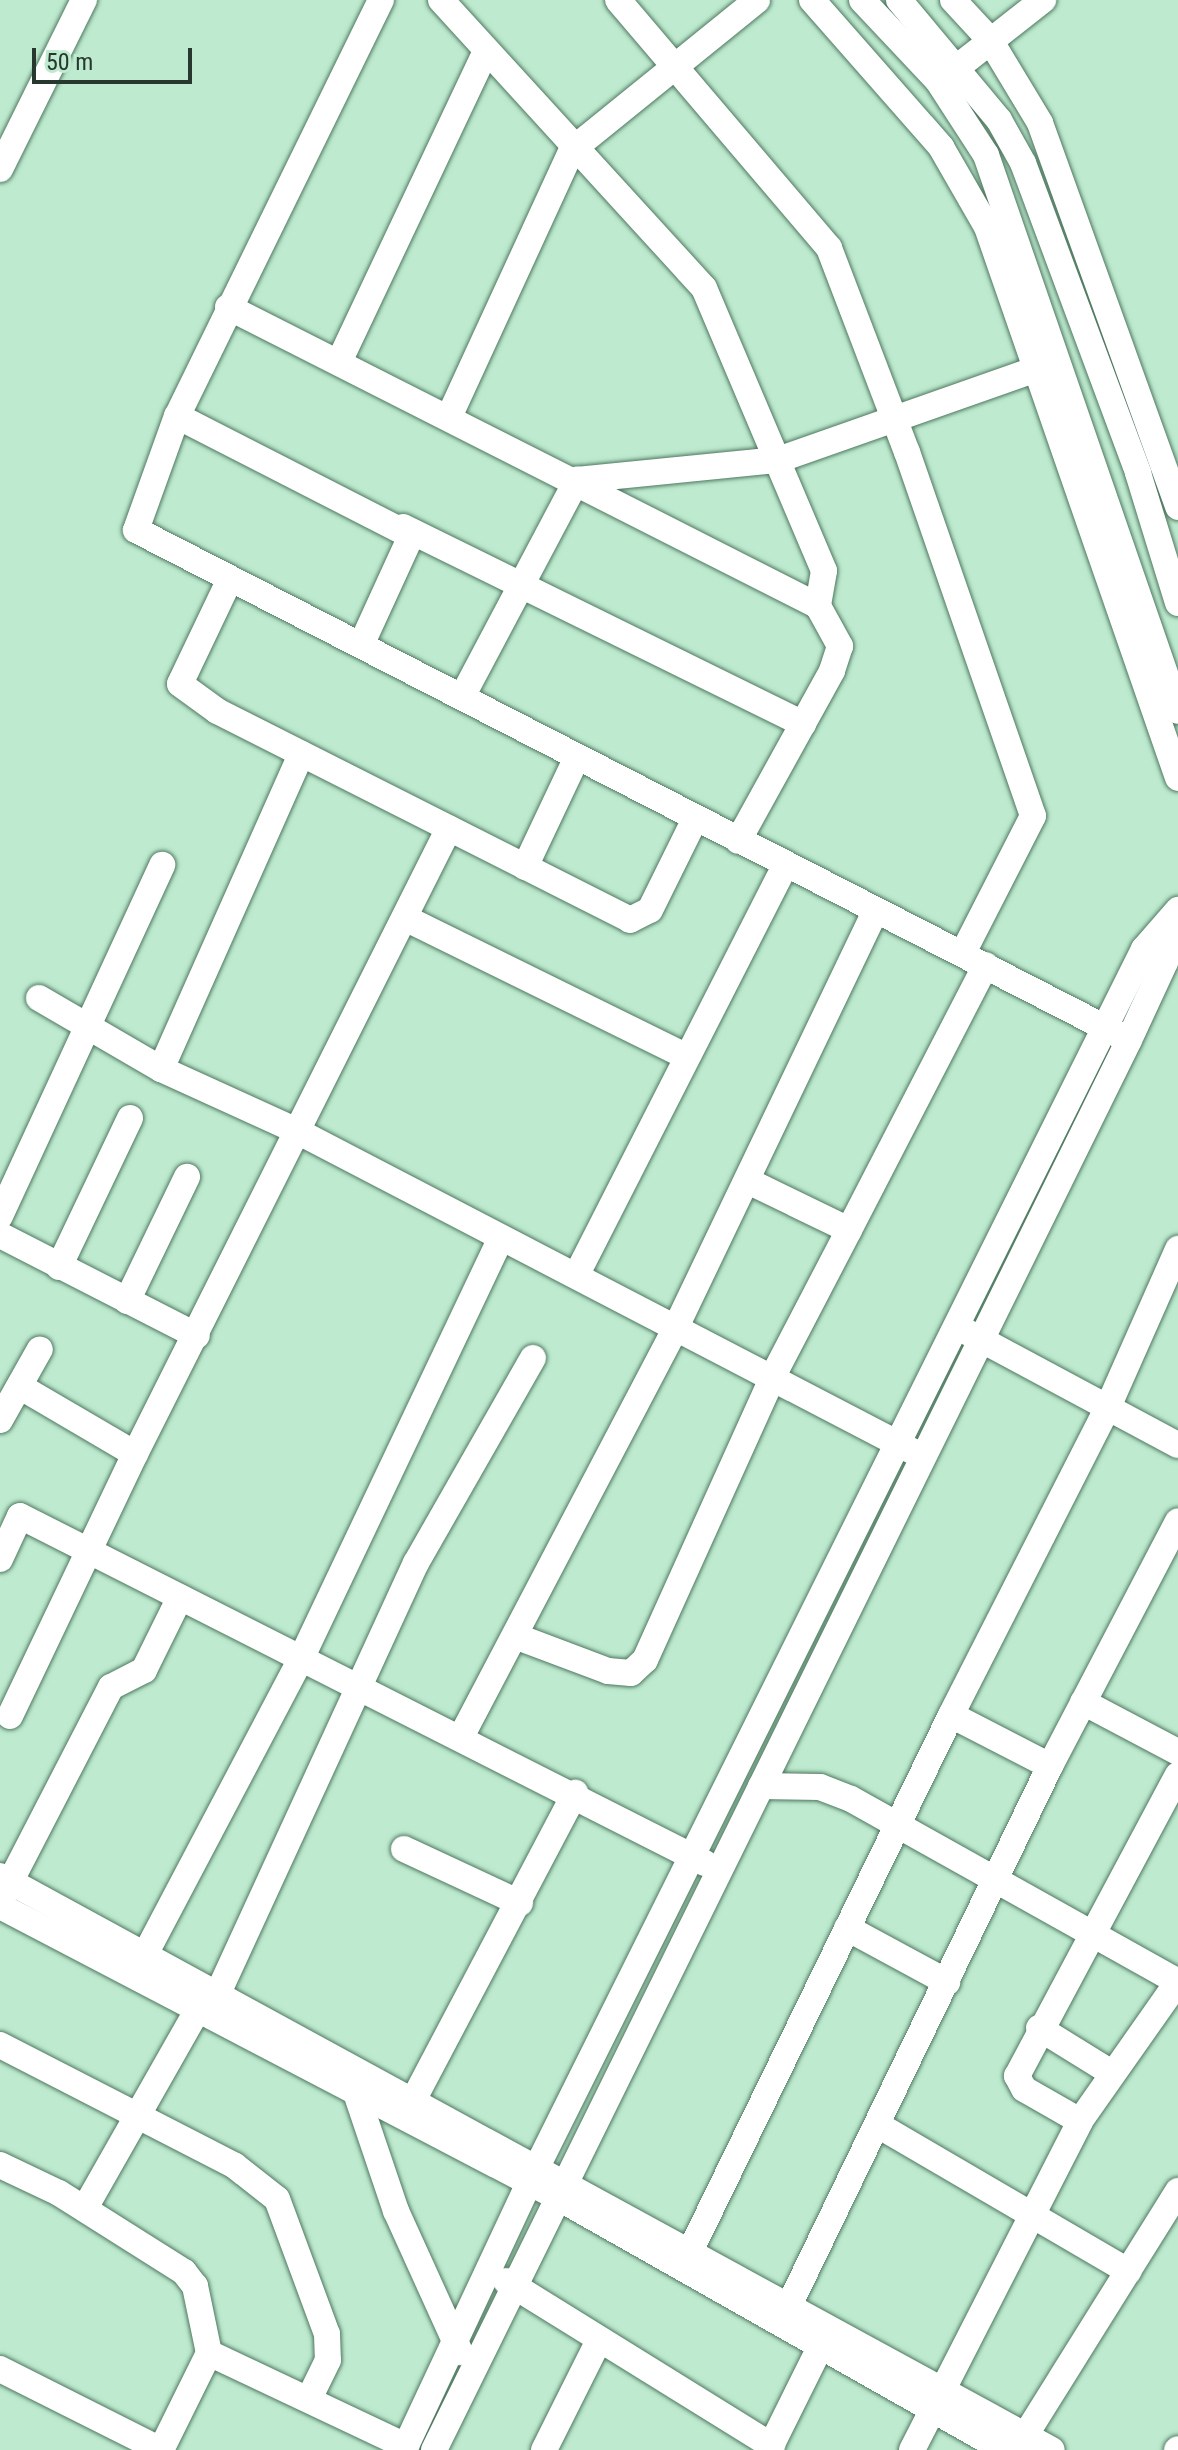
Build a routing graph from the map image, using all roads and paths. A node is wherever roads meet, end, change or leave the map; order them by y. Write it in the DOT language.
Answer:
graph roads {
  1 [pos="84,0"];
  2 [pos="381,0"];
  3 [pos="441,0"];
  4 [pos="618,0"];
  5 [pos="757,0"];
  6 [pos="812,0"];
  7 [pos="860,0"];
  8 [pos="899,0"];
  9 [pos="953,0"];
  10 [pos="1043,0"];
  11 [pos="834,24"];
  12 [pos="990,40"];
  13 [pos="486,51"];
  14 [pos="677,69"];
  15 [pos="948,74"];
  16 [pos="572,150"];
  17 [pos="0,169"];
  18 [pos="228,307"];
  19 [pos="339,362"];
  20 [pos="1036,369"];
  21 [pos="177,416"];
  22 [pos="449,417"];
  23 [pos="895,421"];
  24 [pos="778,460"];
  25 [pos="1159,463"];
  26 [pos="577,480"];
  27 [pos="1178,507"];
  28 [pos="403,527"];
  29 [pos="230,579"];
  30 [pos="520,586"];
  31 [pos="1178,603"];
  32 [pos="818,606"];
  33 [pos="361,645"];
  34 [pos="462,697"];
  35 [pos="1178,711"];
  36 [pos="803,724"];
  37 [pos="301,754"];
  38 [pos="577,757"];
  39 [pos="1178,778"];
  40 [pos="695,819"];
  41 [pos="449,828"];
  42 [pos="738,841"];
  43 [pos="162,865"];
  44 [pos="785,865"];
  45 [pos="525,867"];
  46 [pos="876,910"];
  47 [pos="405,918"];
  48 [pos="1173,919"];
  49 [pos="975,959"];
  50 [pos="39,998"];
  51 [pos="89,1029"];
  52 [pos="1118,1034"];
  53 [pos="687,1057"];
  54 [pos="161,1069"];
  55 [pos="130,1118"];
  56 [pos="297,1131"];
  57 [pos="187,1177"];
  58 [pos="748,1181"];
  59 [pos="0,1216"];
  60 [pos="849,1230"];
  61 [pos="0,1235"];
  62 [pos="500,1240"];
  63 [pos="1178,1249"];
  64 [pos="59,1267"];
  65 [pos="577,1274"];
  66 [pos="127,1301"];
  67 [pos="677,1325"];
  68 [pos="957,1327"];
  69 [pos="197,1336"];
  70 [pos="983,1341"];
  71 [pos="40,1349"];
  72 [pos="533,1358"];
  73 [pos="773,1376"];
  74 [pos="19,1386"];
  75 [pos="1108,1407"];
  76 [pos="0,1420"];
  77 [pos="900,1444"];
  78 [pos="1178,1445"];
  79 [pos="135,1454"];
  80 [pos="925,1457"];
  81 [pos="10,1510"];
  82 [pos="1178,1521"];
  83 [pos="92,1550"];
  84 [pos="0,1559"];
  85 [pos="180,1597"];
  86 [pos="515,1636"];
  87 [pos="301,1659"];
  88 [pos="360,1686"];
  89 [pos="1083,1702"];
  90 [pos="951,1715"];
  91 [pos="10,1716"];
  92 [pos="461,1737"];
  93 [pos="1178,1752"];
  94 [pos="1050,1766"];
  95 [pos="1178,1775"];
  96 [pos="761,1786"];
  97 [pos="575,1793"];
  98 [pos="898,1824"];
  99 [pos="404,1849"];
  100 [pos="693,1857"];
  101 [pos="719,1870"];
  102 [pos="998,1881"];
  103 [pos="3,1891"];
  104 [pos="520,1903"];
  105 [pos="847,1928"];
  106 [pos="1094,1936"];
  107 [pos="140,1965"];
  108 [pos="947,1982"];
  109 [pos="1177,1982"];
  110 [pos="219,1991"];
  111 [pos="197,2011"];
  112 [pos="1039,2028"];
  113 [pos="0,2045"];
  114 [pos="345,2060"];
  115 [pos="1112,2073"];
  116 [pos="356,2092"];
  117 [pos="409,2108"];
  118 [pos="138,2113"];
  119 [pos="1080,2121"];
  120 [pos="878,2125"];
  121 [pos="0,2165"];
  122 [pos="533,2174"];
  123 [pos="560,2189"];
  124 [pos="1178,2191"];
  125 [pos="85,2208"];
  126 [pos="1030,2212"];
  127 [pos="686,2259"];
  128 [pos="488,2270"];
  129 [pos="1128,2271"];
  130 [pos="519,2289"];
  131 [pos="786,2313"];
  132 [pos="826,2335"];
  133 [pos="599,2340"];
  134 [pos="456,2344"];
  135 [pos="209,2353"];
  136 [pos="0,2369"];
  137 [pos="470,2373"];
  138 [pos="945,2387"];
  139 [pos="311,2395"];
  140 [pos="933,2411"];
  141 [pos="1021,2442"];
  142 [pos="405,2448"];
  143 [pos="771,2448"];
  144 [pos="161,2450"];
  145 [pos="434,2450"];
  146 [pos="544,2450"];
  147 [pos="912,2450"];
  148 [pos="1004,2450"];
  149 [pos="1052,2450"];
  1 -- 17 [label="street"];
  2 -- 18 [label="street"];
  3 -- 13 [label="street"];
  4 -- 14 [label="street"];
  5 -- 14 [label="street"];
  6 -- 11 [label="street"];
  7 -- 11 [label="street"];
  7 -- 15 [label="street"];
  8 -- 15 [label="street"];
  9 -- 12 [label="street"];
  10 -- 12 [label="street"];
  11 -- 20 [label="street"];
  12 -- 15 [label="street"];
  12 -- 25 [label="street"];
  13 -- 16 [label="street"];
  13 -- 19 [label="street"];
  14 -- 16 [label="street"];
  14 -- 23 [label="street"];
  15 -- 25 [label="street"];
  15 -- 35 [label="street"];
  16 -- 22 [label="street"];
  16 -- 24 [label="street"];
  18 -- 19 [label="street"];
  18 -- 21 [label="street"];
  19 -- 22 [label="street"];
  20 -- 23 [label="street"];
  20 -- 39 [label="street"];
  21 -- 28 [label="street"];
  21 -- 29 [label="street"];
  22 -- 26 [label="street"];
  23 -- 24 [label="street"];
  23 -- 49 [label="street"];
  24 -- 26 [label="street"];
  24 -- 32 [label="street"];
  25 -- 27 [label="street"];
  25 -- 31 [label="street"];
  26 -- 30 [label="street"];
  26 -- 32 [label="street"];
  28 -- 30 [label="street"];
  28 -- 33 [label="street"];
  29 -- 33 [label="street"];
  29 -- 37 [label="street"];
  30 -- 34 [label="street"];
  30 -- 36 [label="street"];
  32 -- 36 [label="street"];
  33 -- 34 [label="street"];
  34 -- 38 [label="street"];
  36 -- 42 [label="street"];
  37 -- 41 [label="street"];
  37 -- 54 [label="street"];
  38 -- 40 [label="street"];
  38 -- 45 [label="street"];
  40 -- 42 [label="street"];
  40 -- 45 [label="street"];
  41 -- 45 [label="street"];
  41 -- 47 [label="street"];
  42 -- 44 [label="street"];
  43 -- 51 [label="street"];
  44 -- 46 [label="street"];
  44 -- 53 [label="street"];
  46 -- 49 [label="street"];
  46 -- 58 [label="street"];
  47 -- 53 [label="street"];
  47 -- 56 [label="street"];
  48 -- 52 [label="street"];
  49 -- 52 [label="street"];
  49 -- 60 [label="street"];
  50 -- 51 [label="street"];
  51 -- 54 [label="street"];
  51 -- 59 [label="street"];
  52 -- 68 [label="street"];
  52 -- 70 [label="street"];
  53 -- 65 [label="street"];
  54 -- 56 [label="street"];
  55 -- 64 [label="street"];
  56 -- 62 [label="street"];
  56 -- 69 [label="street"];
  57 -- 66 [label="street"];
  58 -- 60 [label="street"];
  58 -- 67 [label="street"];
  60 -- 73 [label="street"];
  61 -- 64 [label="street"];
  62 -- 65 [label="street"];
  62 -- 87 [label="street"];
  63 -- 75 [label="street"];
  64 -- 66 [label="street"];
  65 -- 67 [label="street"];
  66 -- 69 [label="street"];
  67 -- 73 [label="street"];
  67 -- 86 [label="street"];
  68 -- 70 [label="street"];
  68 -- 77 [label="street"];
  69 -- 79 [label="street"];
  70 -- 75 [label="street"];
  70 -- 80 [label="street"];
  71 -- 74 [label="street"];
  72 -- 88 [label="street"];
  73 -- 77 [label="street"];
  73 -- 86 [label="street"];
  74 -- 76 [label="street"];
  74 -- 79 [label="street"];
  75 -- 78 [label="street"];
  75 -- 90 [label="street"];
  77 -- 80 [label="street"];
  77 -- 100 [label="street"];
  79 -- 83 [label="street"];
  80 -- 96 [label="street"];
  81 -- 83 [label="street"];
  81 -- 84 [label="street"];
  82 -- 89 [label="street"];
  83 -- 85 [label="street"];
  83 -- 91 [label="street"];
  85 -- 87 [label="street"];
  85 -- 103 [label="street"];
  86 -- 92 [label="street"];
  87 -- 88 [label="street"];
  87 -- 107 [label="street"];
  88 -- 92 [label="street"];
  88 -- 110 [label="street"];
  89 -- 93 [label="street"];
  89 -- 94 [label="street"];
  90 -- 94 [label="street"];
  90 -- 98 [label="street"];
  92 -- 97 [label="street"];
  94 -- 102 [label="street"];
  95 -- 106 [label="street"];
  96 -- 98 [label="street"];
  96 -- 101 [label="street"];
  97 -- 100 [label="street"];
  97 -- 104 [label="street"];
  98 -- 102 [label="street"];
  98 -- 105 [label="street"];
  99 -- 104 [label="street"];
  100 -- 101 [label="street"];
  100 -- 122 [label="street"];
  101 -- 123 [label="street"];
  102 -- 106 [label="street"];
  102 -- 108 [label="street"];
  103 -- 107 [label="street"];
  104 -- 117 [label="street"];
  105 -- 108 [label="street"];
  105 -- 127 [label="street"];
  106 -- 109 [label="street"];
  106 -- 112 [label="street"];
  107 -- 110 [label="street"];
  107 -- 111 [label="street"];
  108 -- 120 [label="street"];
  109 -- 115 [label="street"];
  110 -- 111 [label="street"];
  110 -- 114 [label="street"];
  111 -- 116 [label="street"];
  111 -- 118 [label="street"];
  112 -- 115 [label="street"];
  112 -- 119 [label="street"];
  113 -- 118 [label="street"];
  114 -- 116 [label="street"];
  114 -- 117 [label="street"];
  115 -- 119 [label="street"];
  116 -- 117 [label="street"];
  116 -- 134 [label="street"];
  117 -- 122 [label="street"];
  118 -- 125 [label="street"];
  118 -- 139 [label="street"];
  119 -- 126 [label="street"];
  120 -- 126 [label="street"];
  120 -- 131 [label="street"];
  121 -- 125 [label="street"];
  122 -- 123 [label="street"];
  122 -- 128 [label="street"];
  123 -- 127 [label="street"];
  123 -- 130 [label="street"];
  124 -- 129 [label="street"];
  125 -- 135 [label="street"];
  126 -- 129 [label="street"];
  126 -- 138 [label="street"];
  127 -- 131 [label="street"];
  128 -- 130 [label="street"];
  128 -- 134 [label="street"];
  129 -- 141 [label="street"];
  130 -- 133 [label="street"];
  130 -- 137 [label="street"];
  131 -- 132 [label="street"];
  132 -- 138 [label="street"];
  132 -- 140 [label="street"];
  132 -- 143 [label="street"];
  133 -- 143 [label="street"];
  133 -- 146 [label="street"];
  134 -- 137 [label="street"];
  134 -- 142 [label="street"];
  135 -- 139 [label="street"];
  135 -- 144 [label="street"];
  136 -- 144 [label="street"];
  137 -- 145 [label="street"];
  138 -- 140 [label="street"];
  138 -- 141 [label="street"];
  139 -- 142 [label="street"];
  140 -- 147 [label="street"];
  140 -- 148 [label="street"];
  141 -- 149 [label="street"];
}
